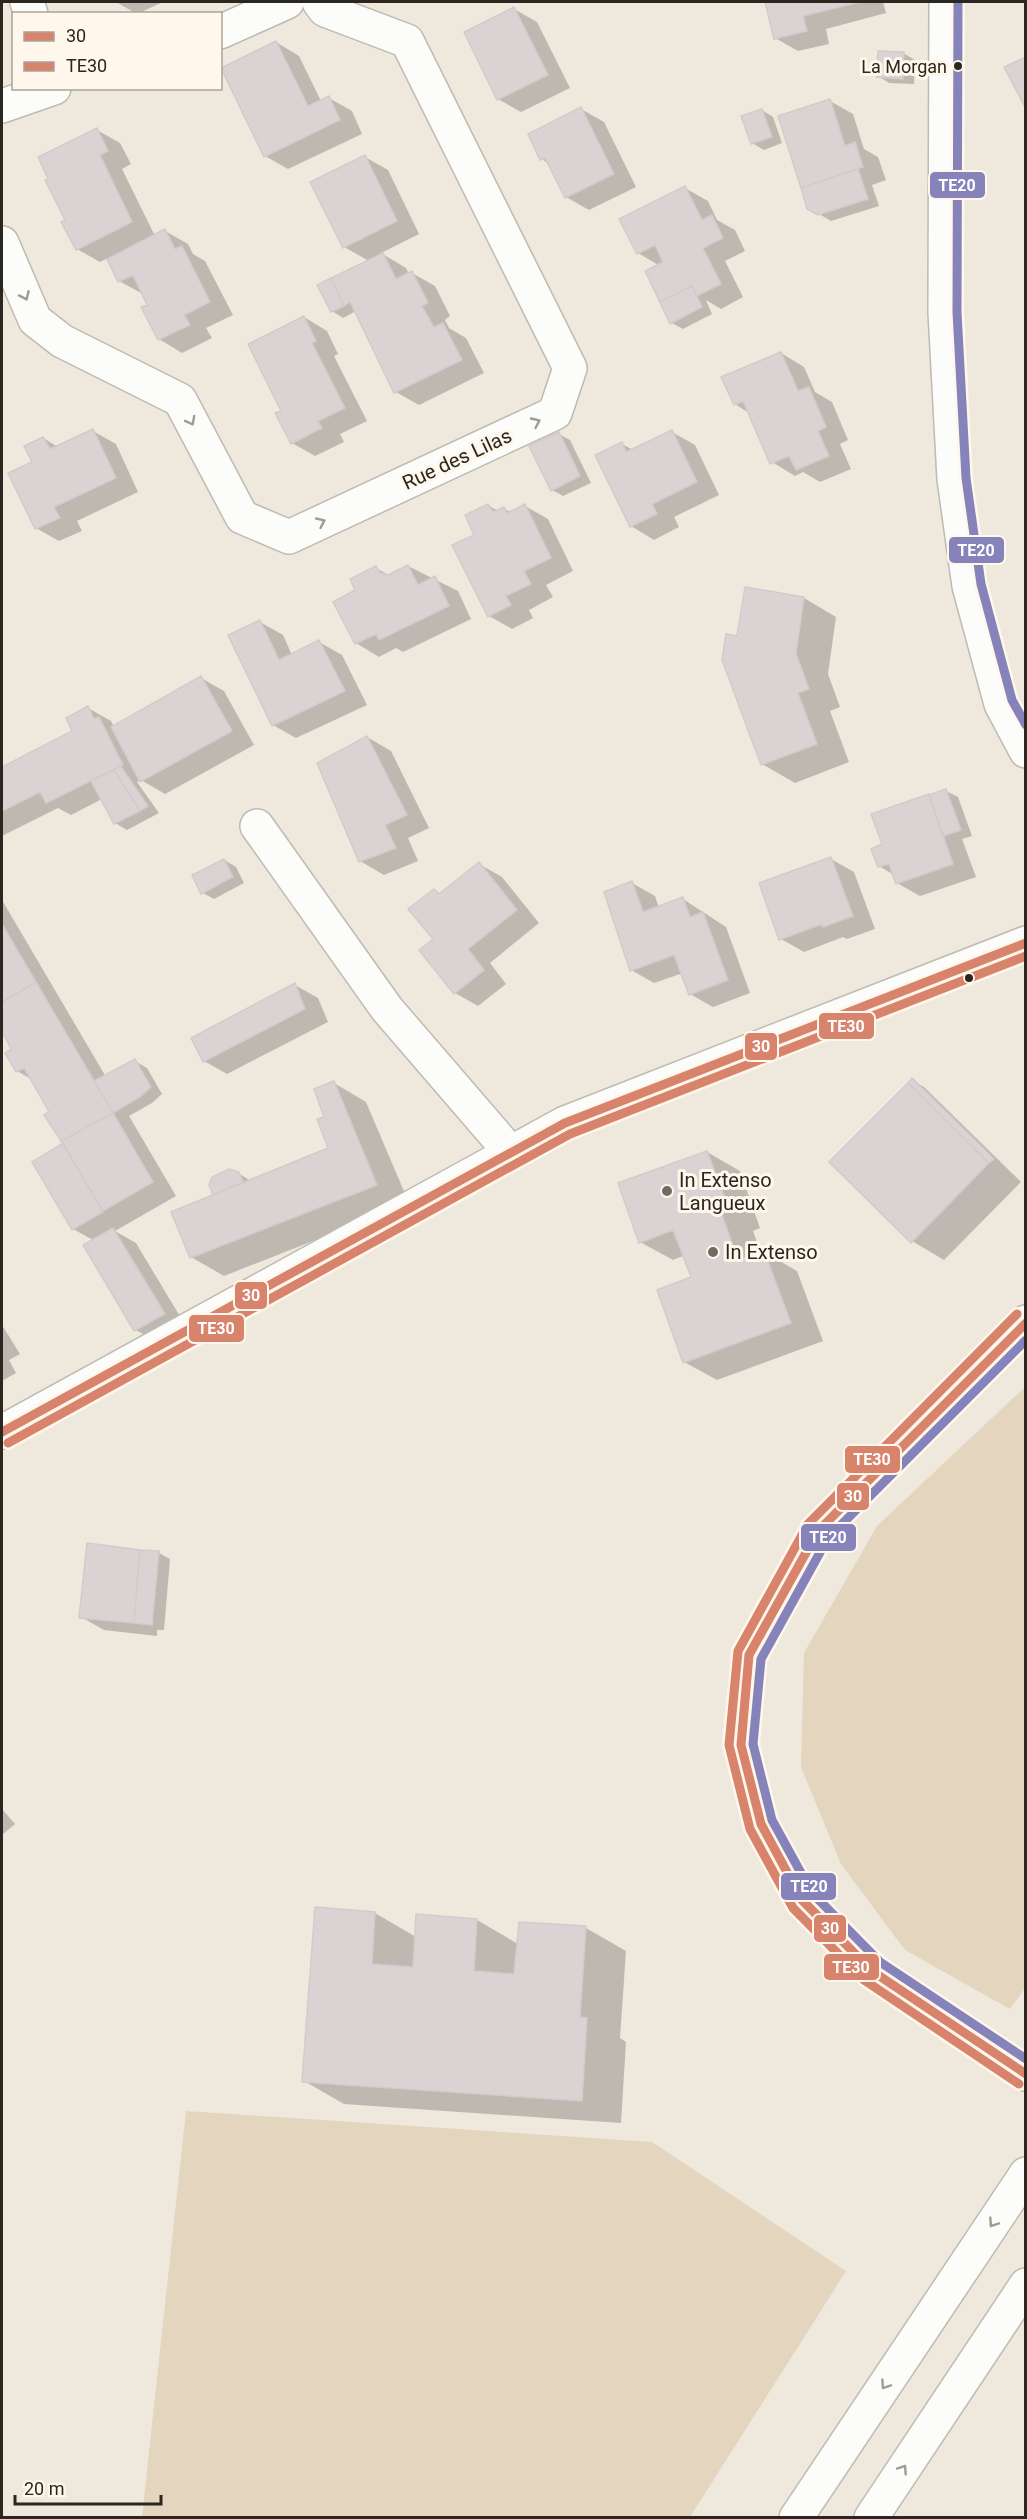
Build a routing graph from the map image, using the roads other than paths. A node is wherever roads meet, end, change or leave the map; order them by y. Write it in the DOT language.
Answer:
graph roads {
  1 [pos="287,2"];
  2 [pos="319,2"];
  3 [pos="946,2"];
  4 [pos="222,31"];
  5 [pos="51,90"];
  6 [pos="2,106"];
  7 [pos="2,243"];
  8 [pos="1026,751"];
  9 [pos="257,826"];
  10 [pos="1026,943"];
  11 [pos="512,1152"];
  12 [pos="1026,1322"];
  13 [pos="2,1432"];
  14 [pos="1026,2074"];
  15 [pos="1026,2174"];
  16 [pos="1026,2285"];
  17 [pos="796,2517"];
  18 [pos="871,2517"];
  1 -- 4 [label="main road"];
  7 -- 2 [label="main road, Rue des Lilas, one-way"];
  3 -- 8 [label="main road"];
  5 -- 6 [label="main road"];
  9 -- 11 [label="main road"];
  10 -- 11 [label="main road"];
  11 -- 13 [label="main road"];
  12 -- 14 [label="main road"];
  15 -- 17 [label="main road, one-way"];
  18 -- 16 [label="main road, one-way"];
}
